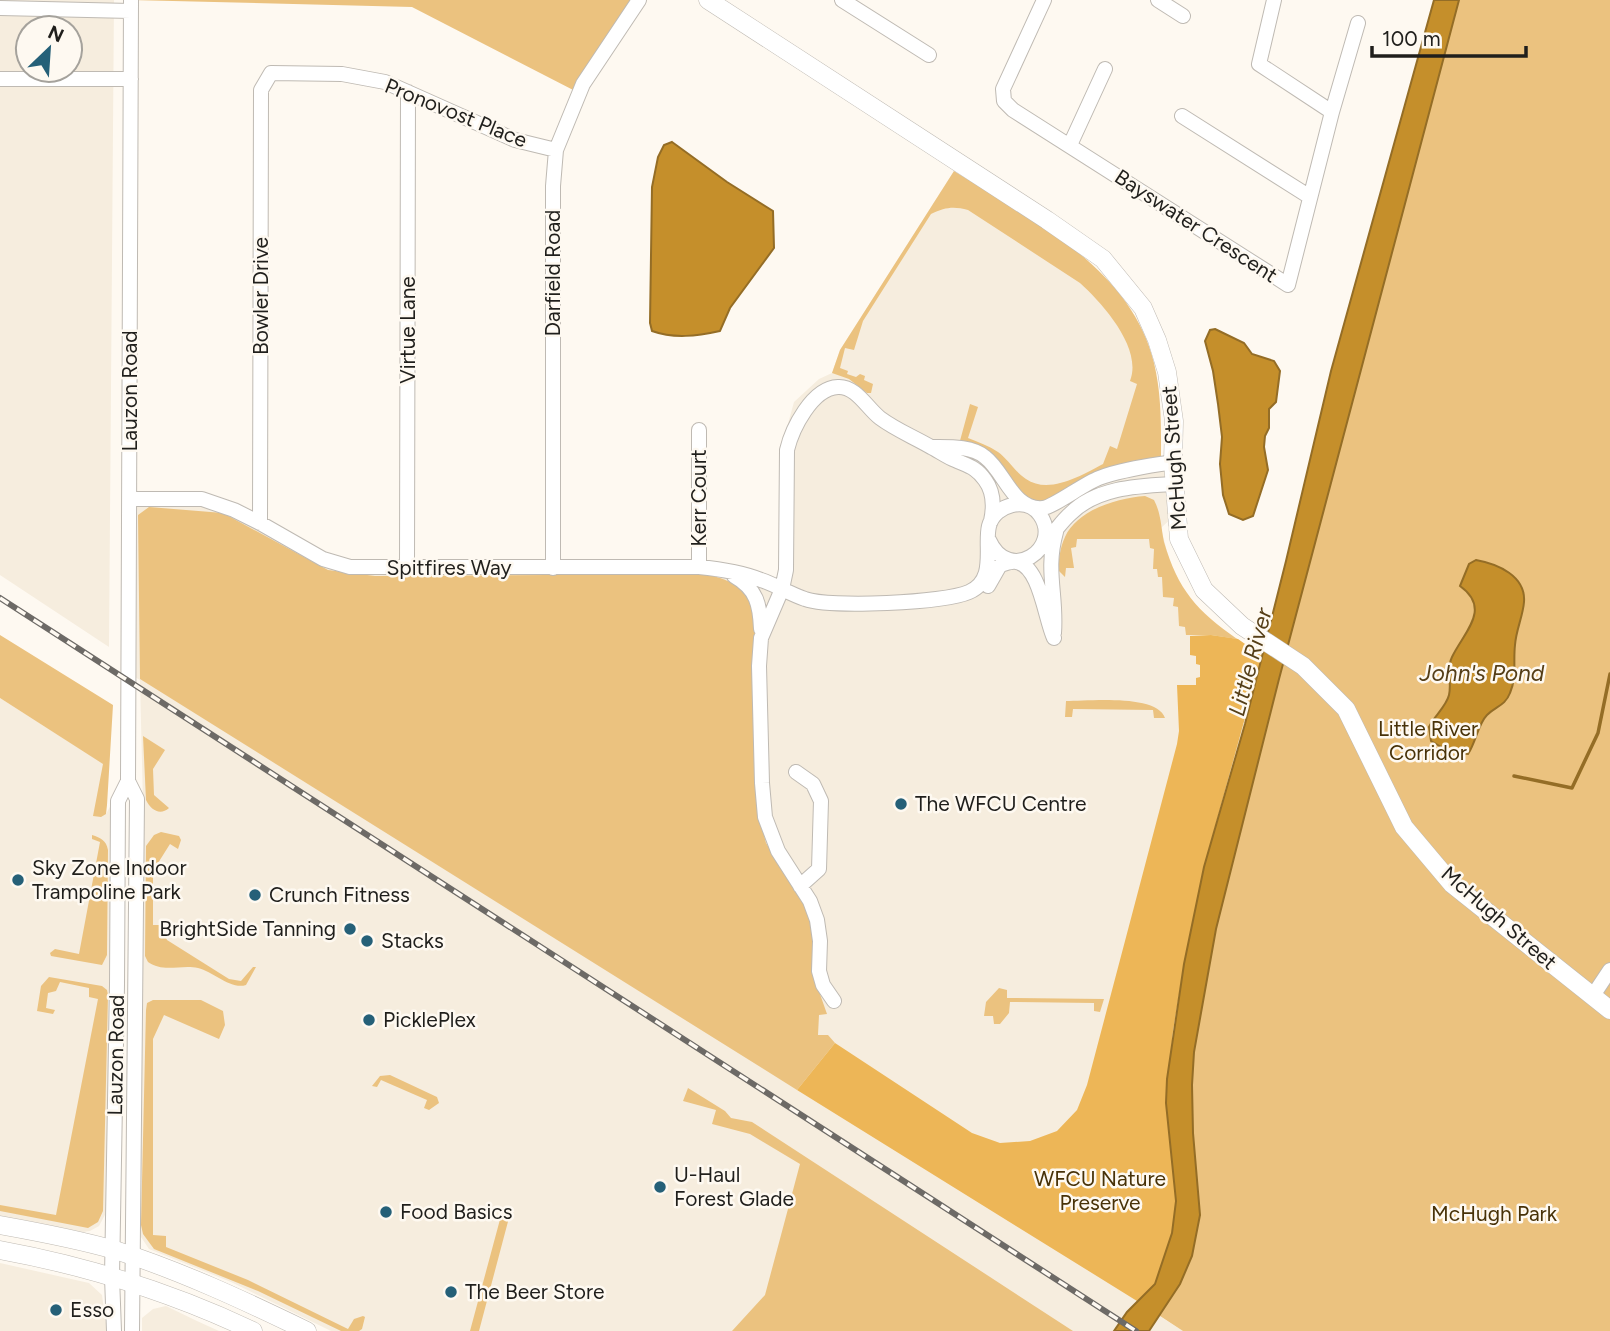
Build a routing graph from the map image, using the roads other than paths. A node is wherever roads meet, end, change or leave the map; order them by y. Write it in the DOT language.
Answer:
graph roads {
  1 [pos="639,0"];
  2 [pos="708,0"];
  3 [pos="842,0"];
  4 [pos="1044,0"];
  5 [pos="1158,0"];
  6 [pos="1274,0"];
  7 [pos="131,6"];
  8 [pos="0,8"];
  9 [pos="1183,16"];
  10 [pos="1358,23"];
  11 [pos="929,55"];
  12 [pos="1105,69"];
  13 [pos="271,73"];
  14 [pos="0,79"];
  15 [pos="131,79"];
  16 [pos="408,92"];
  17 [pos="1332,112"];
  18 [pos="1182,116"];
  19 [pos="1069,145"];
  20 [pos="556,150"];
  21 [pos="1310,197"];
  22 [pos="699,430"];
  23 [pos="933,447"];
  24 [pos="1173,461"];
  25 [pos="1174,484"];
  26 [pos="129,499"];
  27 [pos="1031,506"];
  28 [pos="260,523"];
  29 [pos="1056,532"];
  30 [pos="989,533"];
  31 [pos="1044,542"];
  32 [pos="1014,561"];
  33 [pos="699,567"];
  34 [pos="407,568"];
  35 [pos="553,568"];
  36 [pos="721,569"];
  37 [pos="782,589"];
  38 [pos="944,599"];
  39 [pos="761,638"];
  40 [pos="796,772"];
  41 [pos="128,781"];
  42 [pos="800,886"];
  43 [pos="1610,970"];
  44 [pos="1592,997"];
  45 [pos="834,1000"];
  46 [pos="1610,1010"];
  47 [pos="0,1225"];
  48 [pos="0,1250"];
  49 [pos="114,1250"];
  50 [pos="132,1256"];
  51 [pos="112,1277"];
  52 [pos="132,1283"];
  53 [pos="114,1331"];
  54 [pos="132,1331"];
  55 [pos="253,1331"];
  56 [pos="307,1331"];
  1 -- 20 [label="street, Darfield Road"];
  2 -- 24 [label="main road, McHugh Street"];
  3 -- 11 [label="street"];
  4 -- 19 [label="street, Bayswater Crescent"];
  5 -- 9 [label="street"];
  6 -- 17 [label="street"];
  7 -- 8 [label="street"];
  7 -- 15 [label="street, Lauzon Road"];
  10 -- 17 [label="street, Bayswater Crescent"];
  12 -- 19 [label="street"];
  13 -- 16 [label="street, Pronovost Place"];
  13 -- 28 [label="street, Bowler Drive"];
  14 -- 15 [label="street"];
  15 -- 26 [label="street, Lauzon Road"];
  16 -- 20 [label="street, Pronovost Place"];
  16 -- 34 [label="street, Virtue Lane"];
  17 -- 21 [label="street, Bayswater Crescent"];
  18 -- 21 [label="street"];
  19 -- 21 [label="street, Bayswater Crescent"];
  20 -- 35 [label="street, Darfield Road"];
  22 -- 33 [label="street, Kerr Court"];
  23 -- 27 [label="street"];
  23 -- 30 [label="street"];
  23 -- 37 [label="street"];
  24 -- 25 [label="main road, McHugh Street"];
  24 -- 27 [label="street"];
  25 -- 29 [label="street"];
  25 -- 44 [label="main road, McHugh Street"];
  26 -- 28 [label="street, Spitfires Way"];
  26 -- 41 [label="street, Lauzon Road"];
  27 -- 30 [label="street"];
  27 -- 31 [label="street"];
  28 -- 34 [label="street, Spitfires Way"];
  29 -- 31 [label="street"];
  29 -- 32 [label="street"];
  30 -- 32 [label="street"];
  30 -- 38 [label="street"];
  31 -- 32 [label="street"];
  32 -- 38 [label="street, Spitfires Way"];
  33 -- 35 [label="street, Spitfires Way"];
  33 -- 36 [label="street, Spitfires Way"];
  34 -- 35 [label="street, Spitfires Way"];
  36 -- 37 [label="street, Spitfires Way"];
  36 -- 39 [label="street"];
  37 -- 38 [label="street, Spitfires Way"];
  37 -- 39 [label="street"];
  39 -- 42 [label="street"];
  40 -- 42 [label="street"];
  41 -- 49 [label="street, Lauzon Road"];
  41 -- 50 [label="street, Lauzon Road"];
  42 -- 45 [label="street"];
  43 -- 44 [label="street"];
  44 -- 46 [label="main road, McHugh Street"];
  47 -- 49 [label="main road"];
  48 -- 51 [label="main road"];
  49 -- 50 [label="main road"];
  49 -- 51 [label="street, Lauzon Road"];
  50 -- 52 [label="street, Lauzon Road"];
  50 -- 56 [label="main road"];
  51 -- 52 [label="main road"];
  51 -- 53 [label="street, Lauzon Road"];
  52 -- 54 [label="street, Lauzon Road"];
  52 -- 55 [label="main road"];
}
